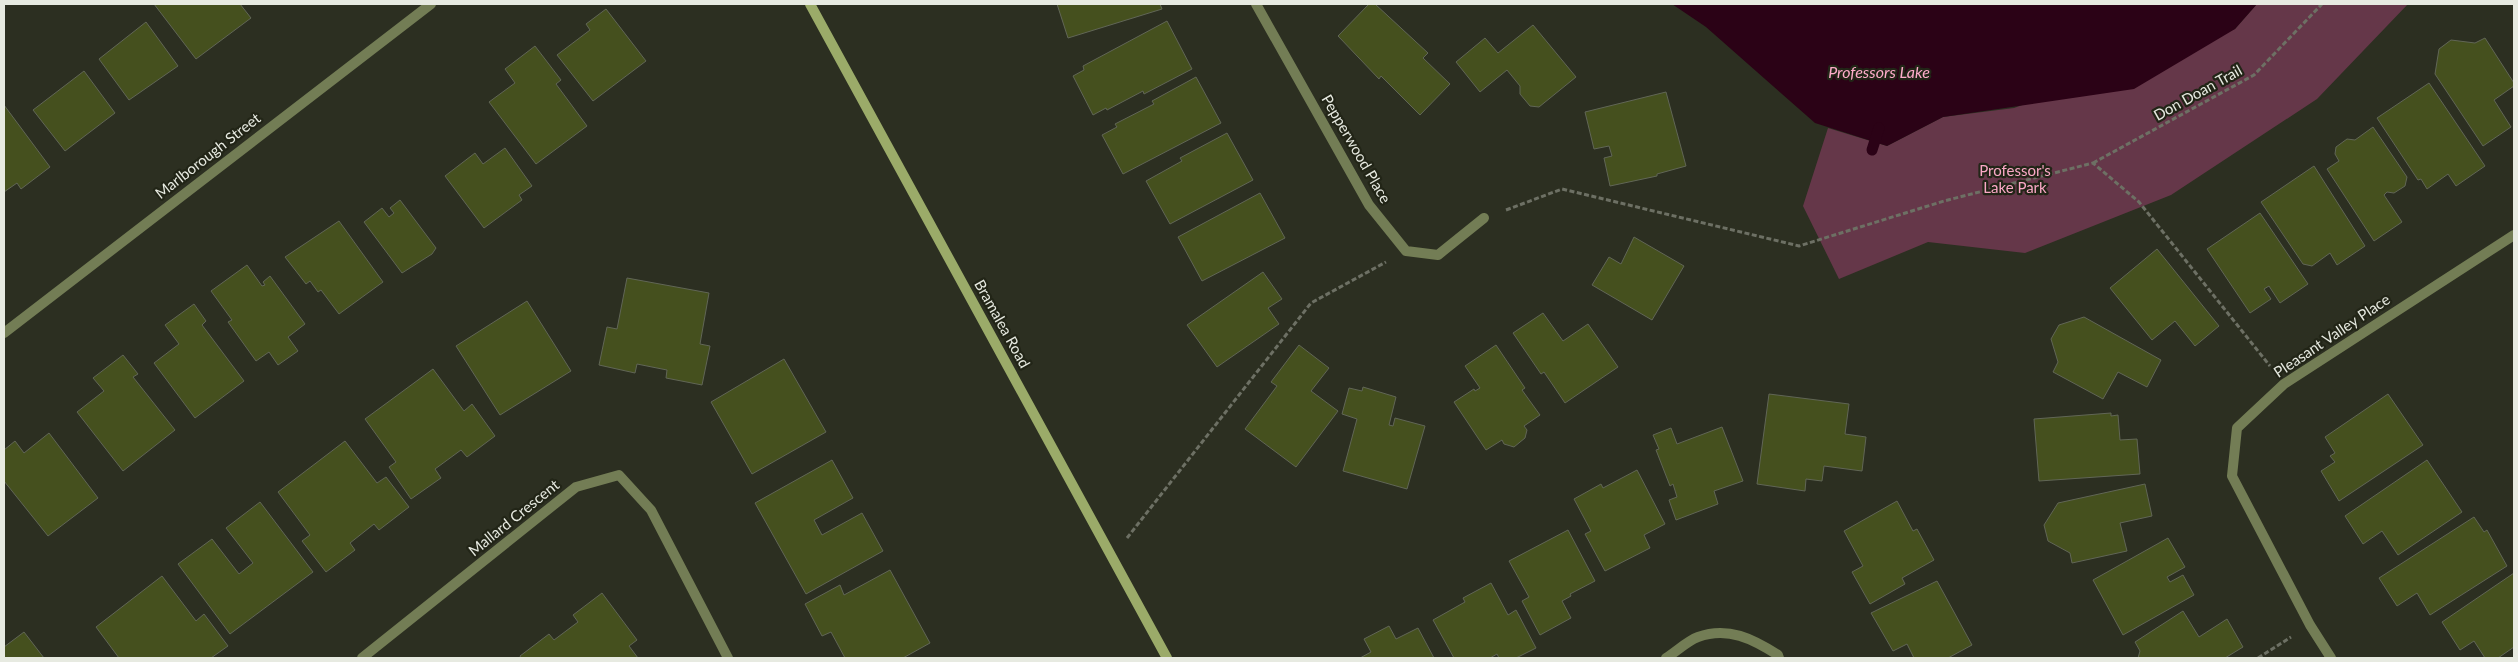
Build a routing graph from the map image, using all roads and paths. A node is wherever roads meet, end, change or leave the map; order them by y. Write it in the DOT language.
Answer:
graph roads {
  1 [pos="431,4"];
  2 [pos="810,4"];
  3 [pos="1256,4"];
  4 [pos="2322,4"];
  5 [pos="2093,163"];
  6 [pos="1484,218"];
  7 [pos="2514,235"];
  8 [pos="1406,251"];
  9 [pos="4,333"];
  10 [pos="2284,384"];
  11 [pos="1112,556"];
  12 [pos="2310,625"];
  13 [pos="362,658"];
  14 [pos="728,658"];
  15 [pos="1166,658"];
  16 [pos="1666,658"];
  17 [pos="1779,658"];
  18 [pos="2258,658"];
  19 [pos="2331,658"];
  1 -- 9 [label="street, Marlborough Street"];
  2 -- 11 [label="main road, Bramalea Road"];
  3 -- 8 [label="street, Pepperwood Place"];
  4 -- 5 [label="path, Don Doan Trail"];
  5 -- 6 [label="path, Don Doan Trail"];
  5 -- 10 [label="path"];
  6 -- 8 [label="street"];
  7 -- 10 [label="street, Pleasant Valley Place"];
  8 -- 11 [label="path"];
  10 -- 12 [label="street, Pleasant Valley Place"];
  11 -- 15 [label="main road, Bramalea Road"];
  12 -- 18 [label="path"];
  12 -- 19 [label="street, Pleasant Valley Place"];
  13 -- 14 [label="street, Mallard Crescent"];
  16 -- 17 [label="street"];
}
